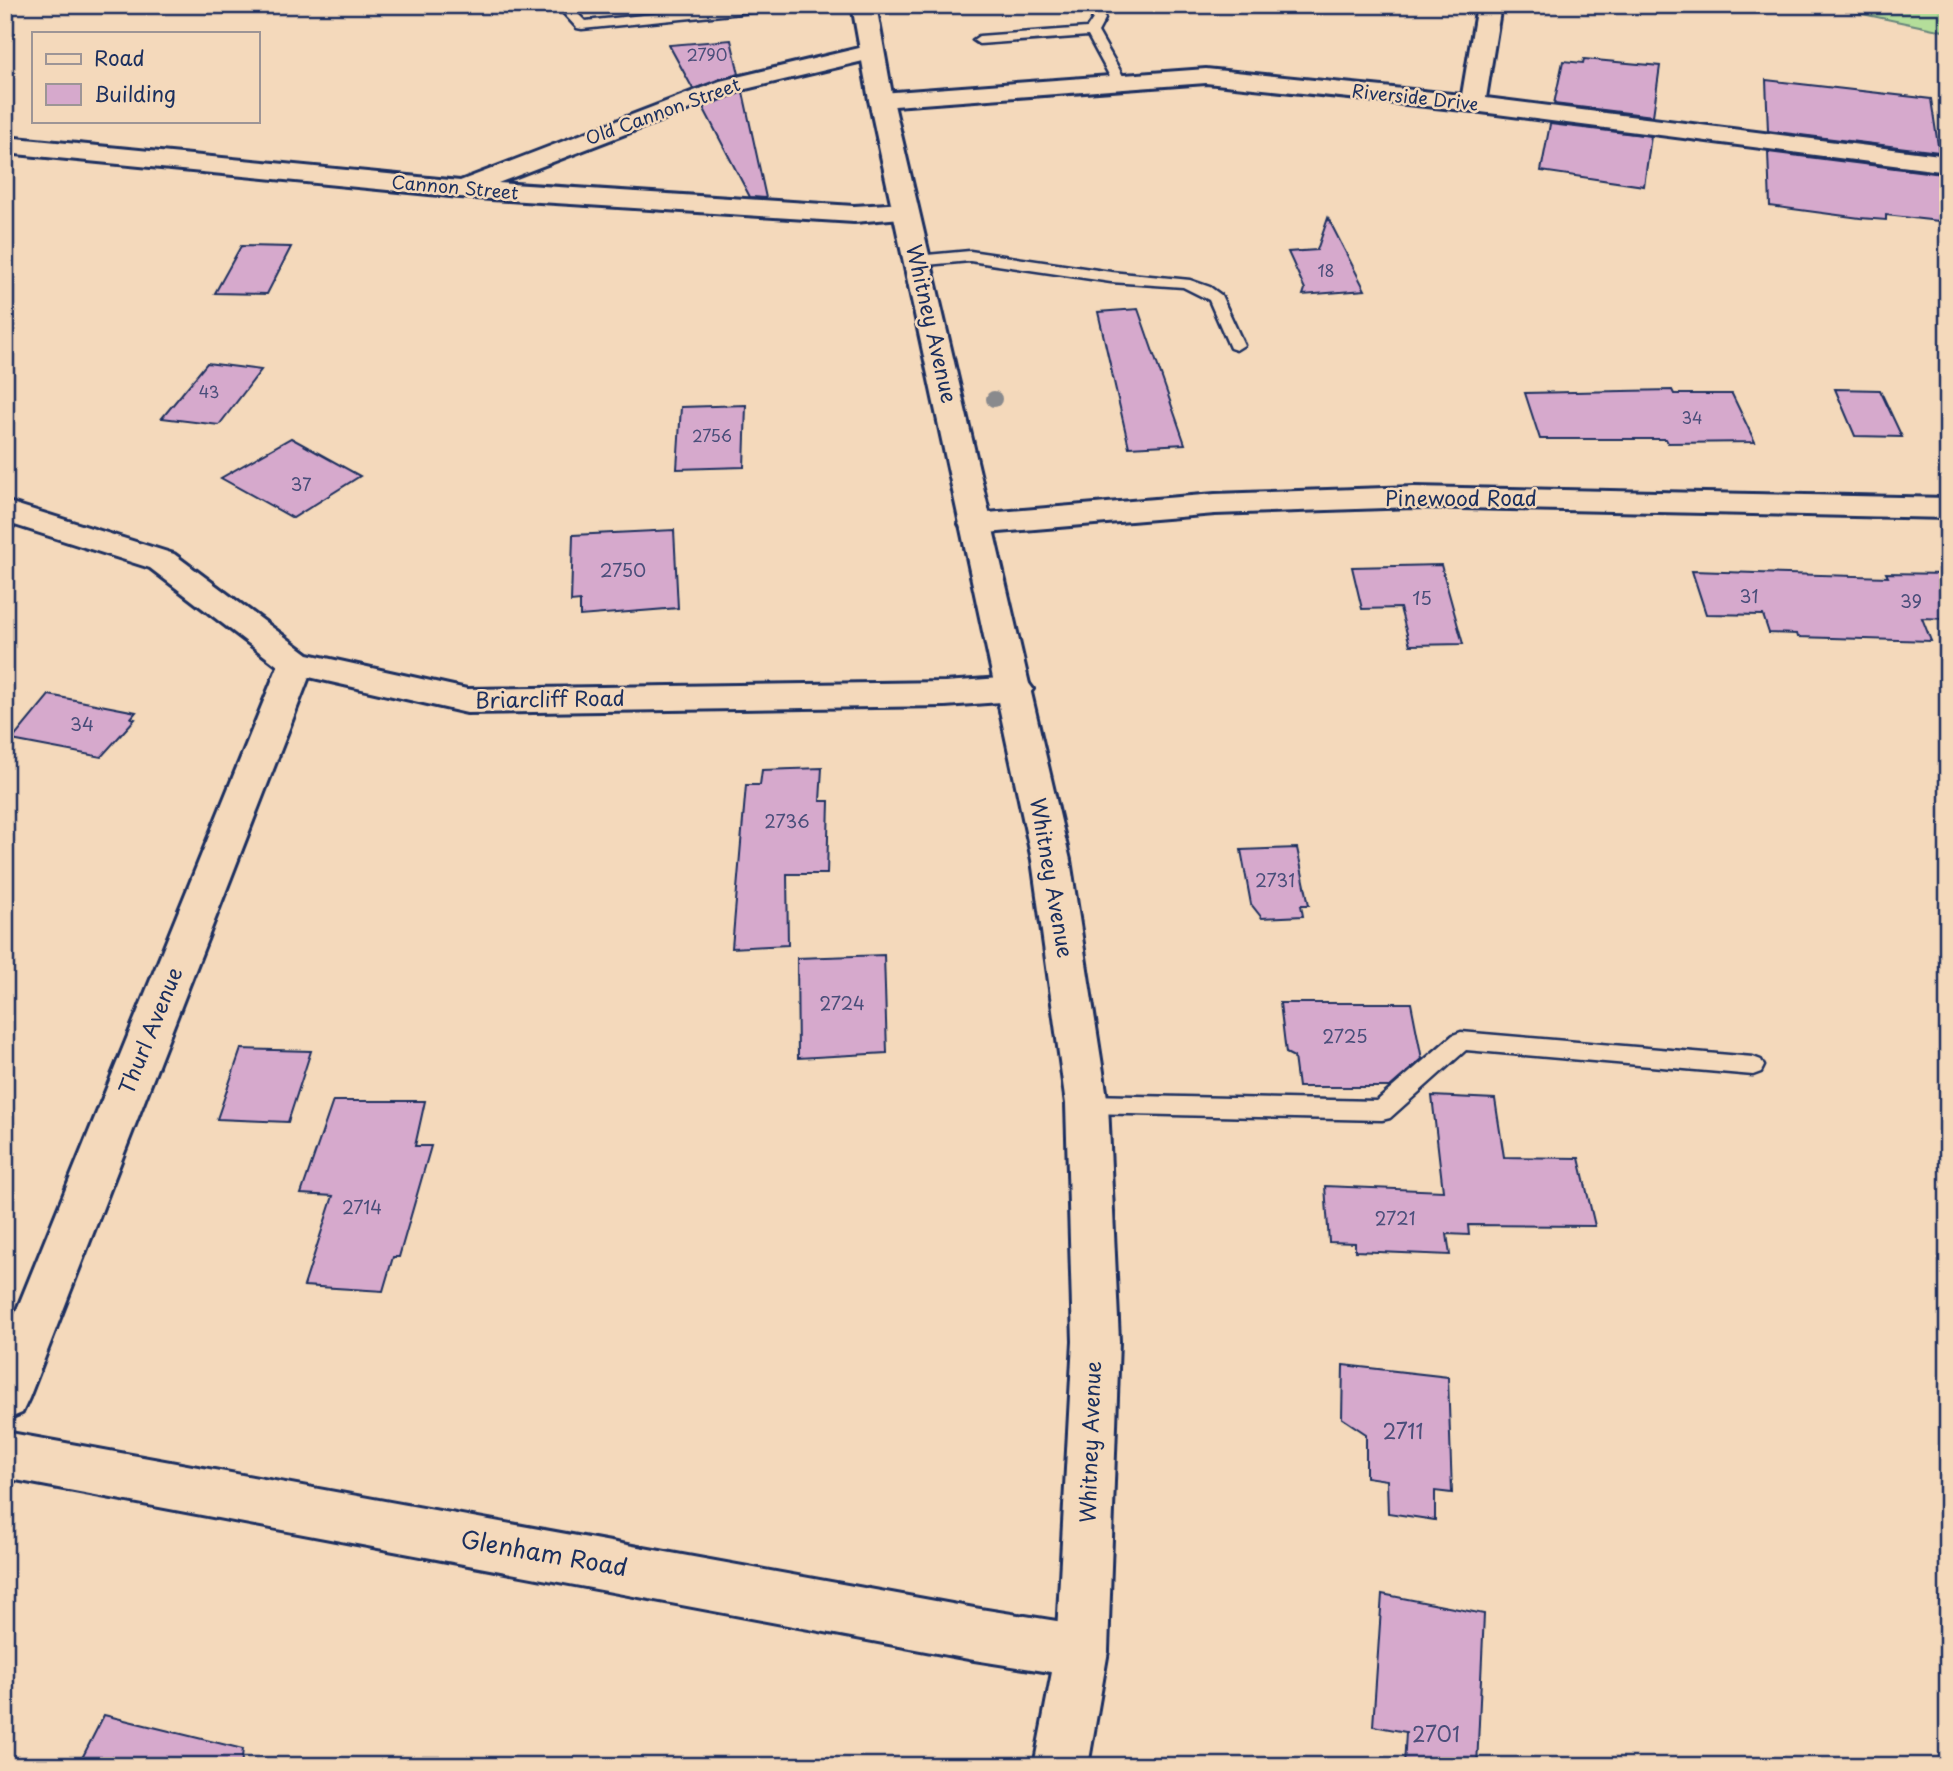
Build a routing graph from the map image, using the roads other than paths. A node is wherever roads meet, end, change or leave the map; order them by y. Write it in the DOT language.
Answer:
graph roads {
  1 [pos="562,5"];
  2 [pos="782,5"];
  3 [pos="864,5"];
  4 [pos="1093,5"];
  5 [pos="1489,5"];
  6 [pos="728,8"];
  7 [pos="1092,32"];
  8 [pos="979,40"];
  9 [pos="872,52"];
  10 [pos="1120,83"];
  11 [pos="881,100"];
  12 [pos="1473,104"];
  13 [pos="5,145"];
  14 [pos="1948,164"];
  15 [pos="460,189"];
  16 [pos="905,211"];
  17 [pos="916,261"];
  18 [pos="1236,345"];
  19 [pos="1948,508"];
  20 [pos="5,511"];
  21 [pos="975,524"];
  22 [pos="297,663"];
  23 [pos="1015,690"];
  24 [pos="1754,1066"];
  25 [pos="1087,1104"];
  26 [pos="5,1398"];
  27 [pos="5,1454"];
  28 [pos="1082,1651"];
  29 [pos="1061,1766"];
  1 -- 6 [label="lane"];
  2 -- 6 [label="lane"];
  3 -- 9 [label="street, Whitney Avenue"];
  4 -- 7 [label="lane"];
  5 -- 12 [label="street"];
  7 -- 8 [label="lane"];
  7 -- 10 [label="lane"];
  9 -- 11 [label="street, Whitney Avenue"];
  9 -- 15 [label="street, Old Cannon Street"];
  10 -- 11 [label="street, Riverside Drive"];
  10 -- 12 [label="street, Riverside Drive"];
  11 -- 16 [label="street, Whitney Avenue"];
  12 -- 14 [label="street, Riverside Drive"];
  13 -- 15 [label="street, Cannon Street"];
  15 -- 16 [label="street, Cannon Street"];
  16 -- 17 [label="street, Whitney Avenue"];
  17 -- 18 [label="lane"];
  17 -- 21 [label="street, Whitney Avenue"];
  19 -- 21 [label="street, Pinewood Road"];
  20 -- 22 [label="street, Briarcliff Road"];
  21 -- 23 [label="street, Whitney Avenue"];
  22 -- 23 [label="street, Briarcliff Road"];
  22 -- 26 [label="street, Thurl Avenue"];
  23 -- 25 [label="street, Whitney Avenue"];
  24 -- 25 [label="lane"];
  25 -- 28 [label="street, Whitney Avenue"];
  27 -- 28 [label="street, Glenham Road"];
  28 -- 29 [label="street, Whitney Avenue"];
}
